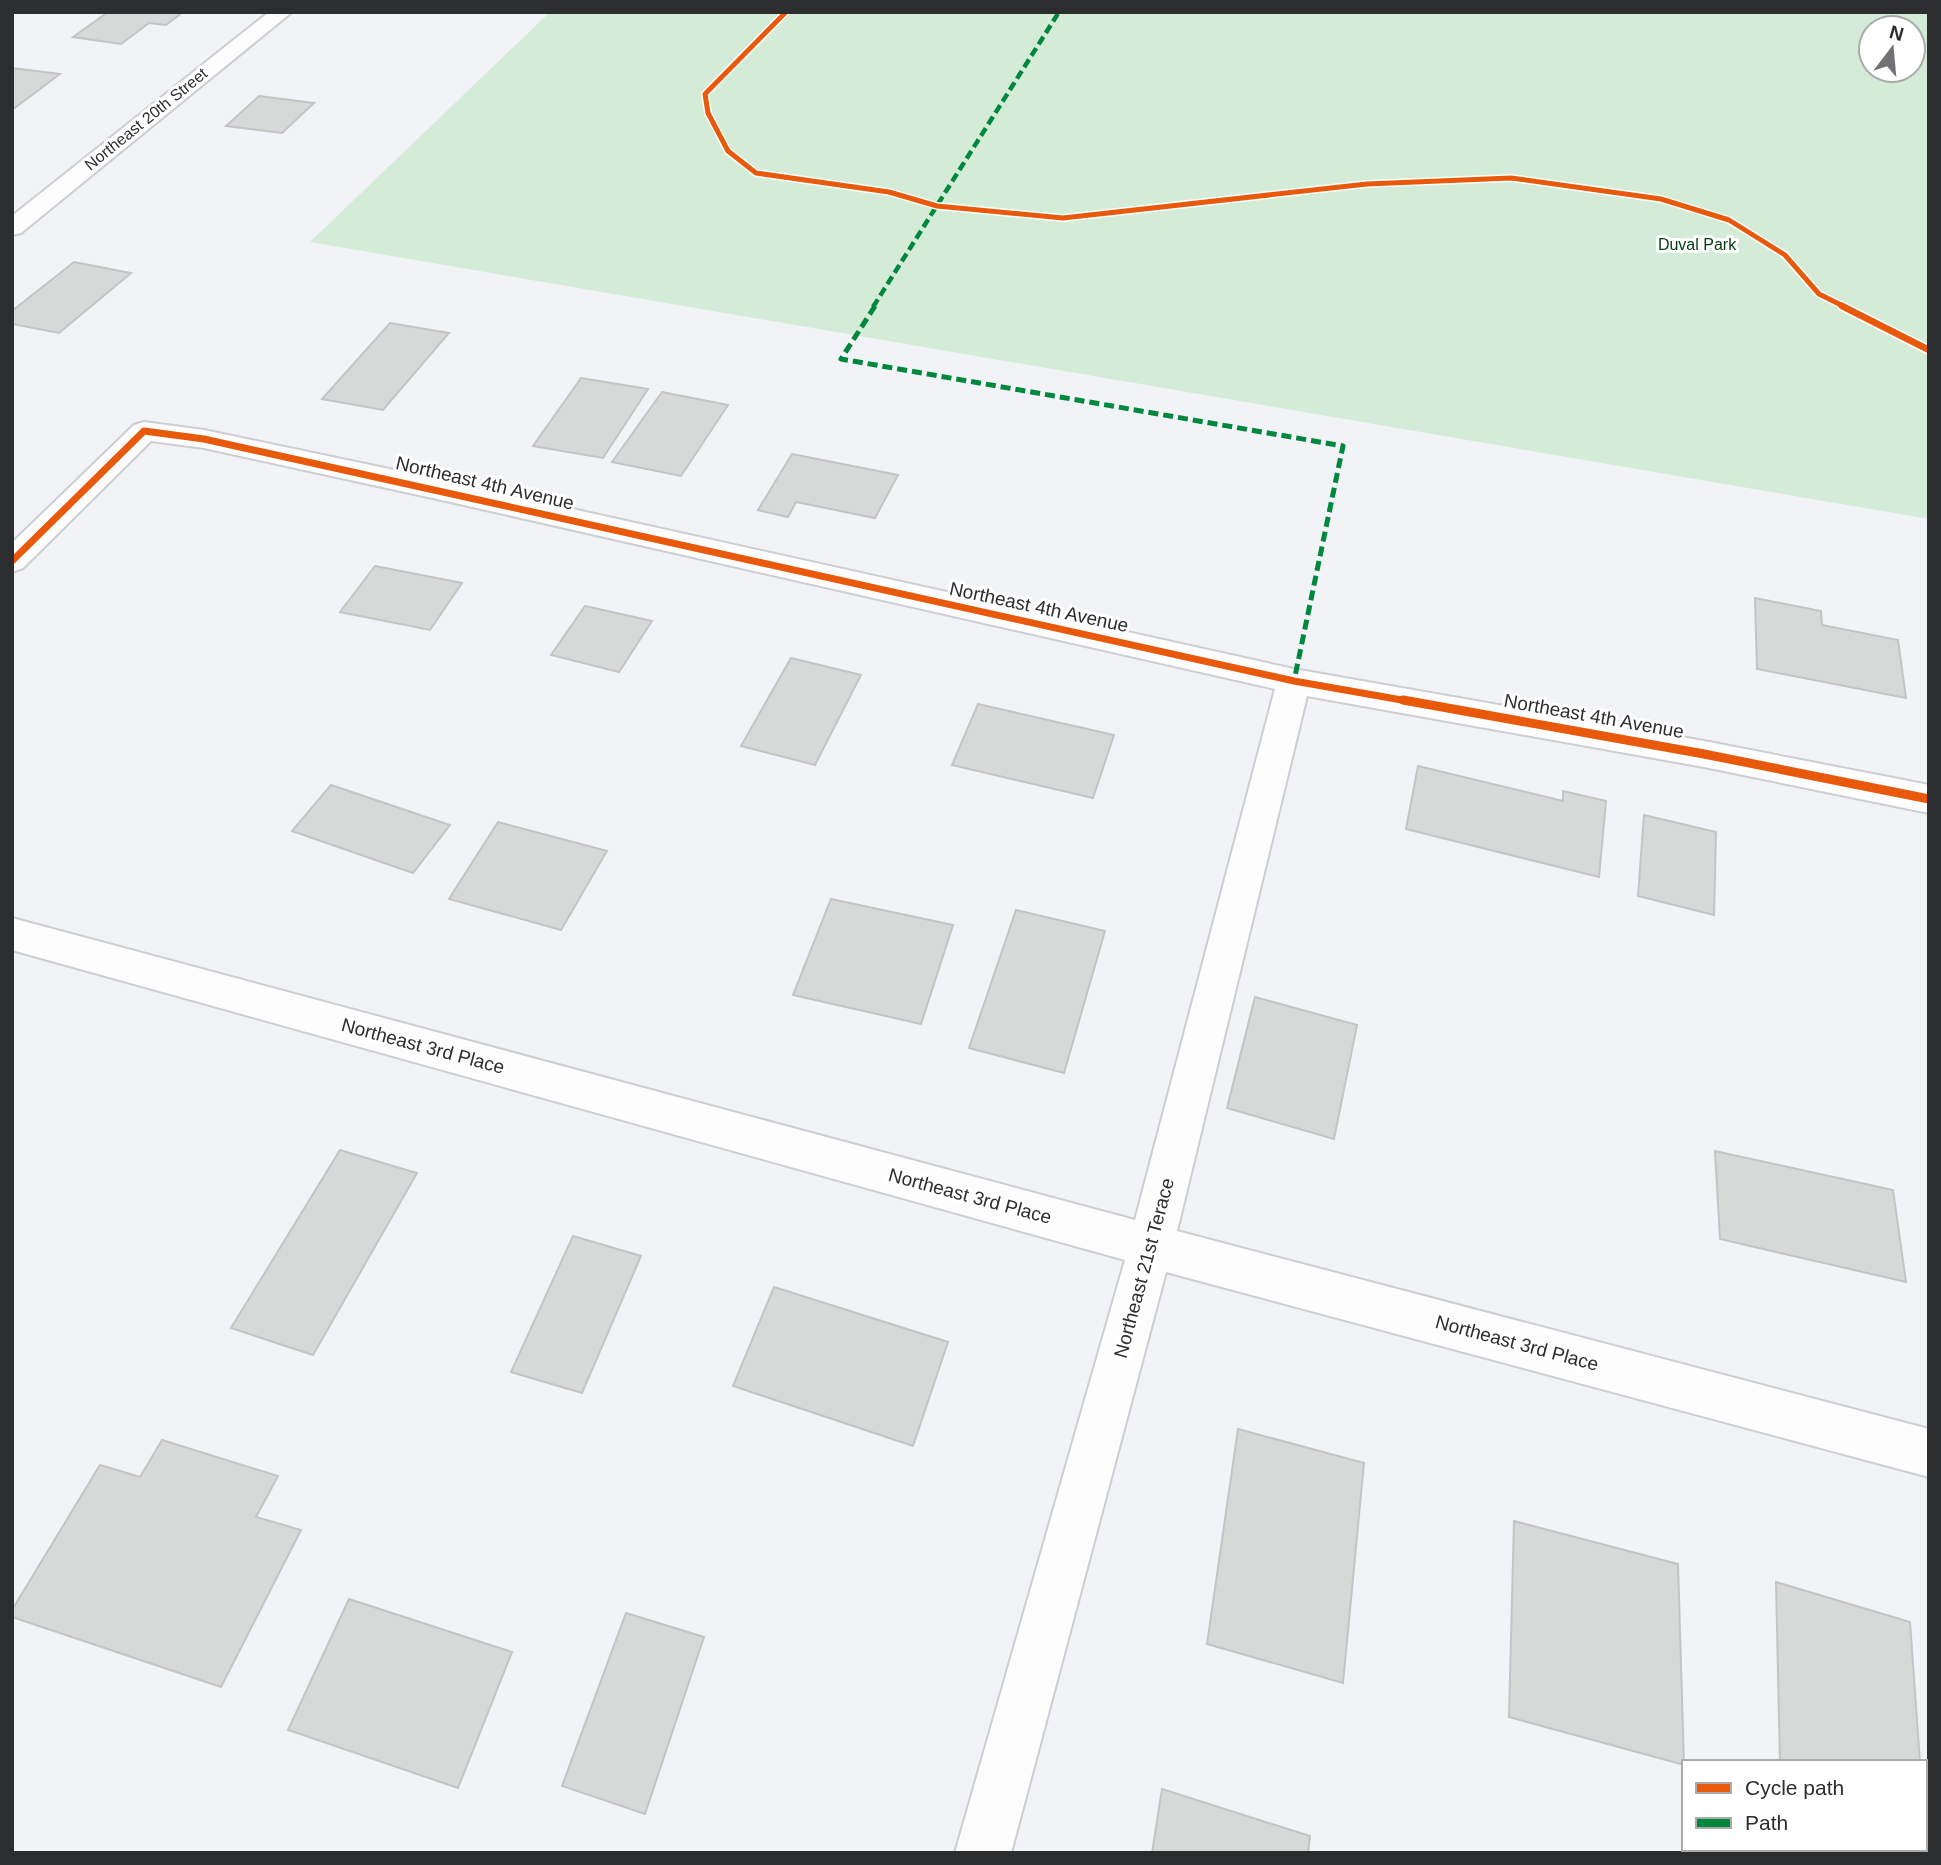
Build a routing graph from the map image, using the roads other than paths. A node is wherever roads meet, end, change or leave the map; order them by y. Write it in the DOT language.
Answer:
graph roads {
  1 [pos="282,12"];
  2 [pos="12,228"];
  3 [pos="12,561"];
  4 [pos="1294,681"];
  5 [pos="1929,799"];
  6 [pos="12,934"];
  7 [pos="1151,1246"];
  8 [pos="1929,1453"];
  9 [pos="983,1853"];
  1 -- 2 [label="street, Northeast 20th Street"];
  3 -- 4 [label="street, Northeast 4th Avenue"];
  4 -- 5 [label="street, Northeast 4th Avenue"];
  4 -- 7 [label="street, Northeast 21st Terace"];
  6 -- 7 [label="street, Northeast 3rd Place"];
  7 -- 8 [label="street, Northeast 3rd Place"];
  7 -- 9 [label="street, Northeast 21st Terace"];
}
